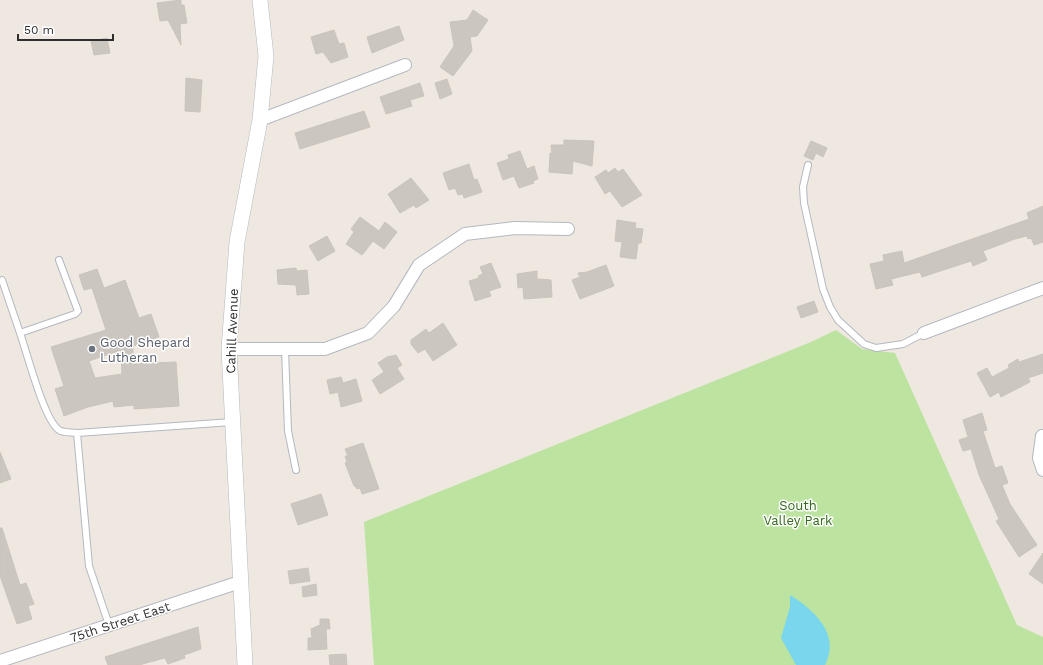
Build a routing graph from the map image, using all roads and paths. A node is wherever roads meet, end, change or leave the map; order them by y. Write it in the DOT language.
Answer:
graph roads {
  1 [pos="260,0"];
  2 [pos="405,65"];
  3 [pos="260,120"];
  4 [pos="808,165"];
  5 [pos="568,229"];
  6 [pos="59,260"];
  7 [pos="2,280"];
  8 [pos="1043,288"];
  9 [pos="924,333"];
  10 [pos="20,334"];
  11 [pos="229,349"];
  12 [pos="284,349"];
  13 [pos="232,422"];
  14 [pos="77,433"];
  15 [pos="1042,436"];
  16 [pos="296,470"];
  17 [pos="1043,470"];
  18 [pos="240,582"];
  19 [pos="109,625"];
  20 [pos="0,661"];
  21 [pos="245,665"];
  1 -- 3 [label="street, Cahill Avenue"];
  2 -- 3 [label="street"];
  3 -- 11 [label="street, Cahill Avenue"];
  4 -- 9 [label="lane"];
  5 -- 12 [label="street"];
  6 -- 10 [label="lane"];
  7 -- 10 [label="lane"];
  8 -- 9 [label="street"];
  10 -- 14 [label="lane"];
  11 -- 12 [label="street"];
  11 -- 13 [label="street, Cahill Avenue"];
  12 -- 16 [label="lane"];
  13 -- 14 [label="lane"];
  13 -- 18 [label="street, Cahill Avenue"];
  14 -- 19 [label="lane"];
  15 -- 17 [label="street"];
  18 -- 19 [label="street, 75th Street East"];
  18 -- 21 [label="street, Cahill Avenue"];
  19 -- 20 [label="street, 75th Street East"];
}
